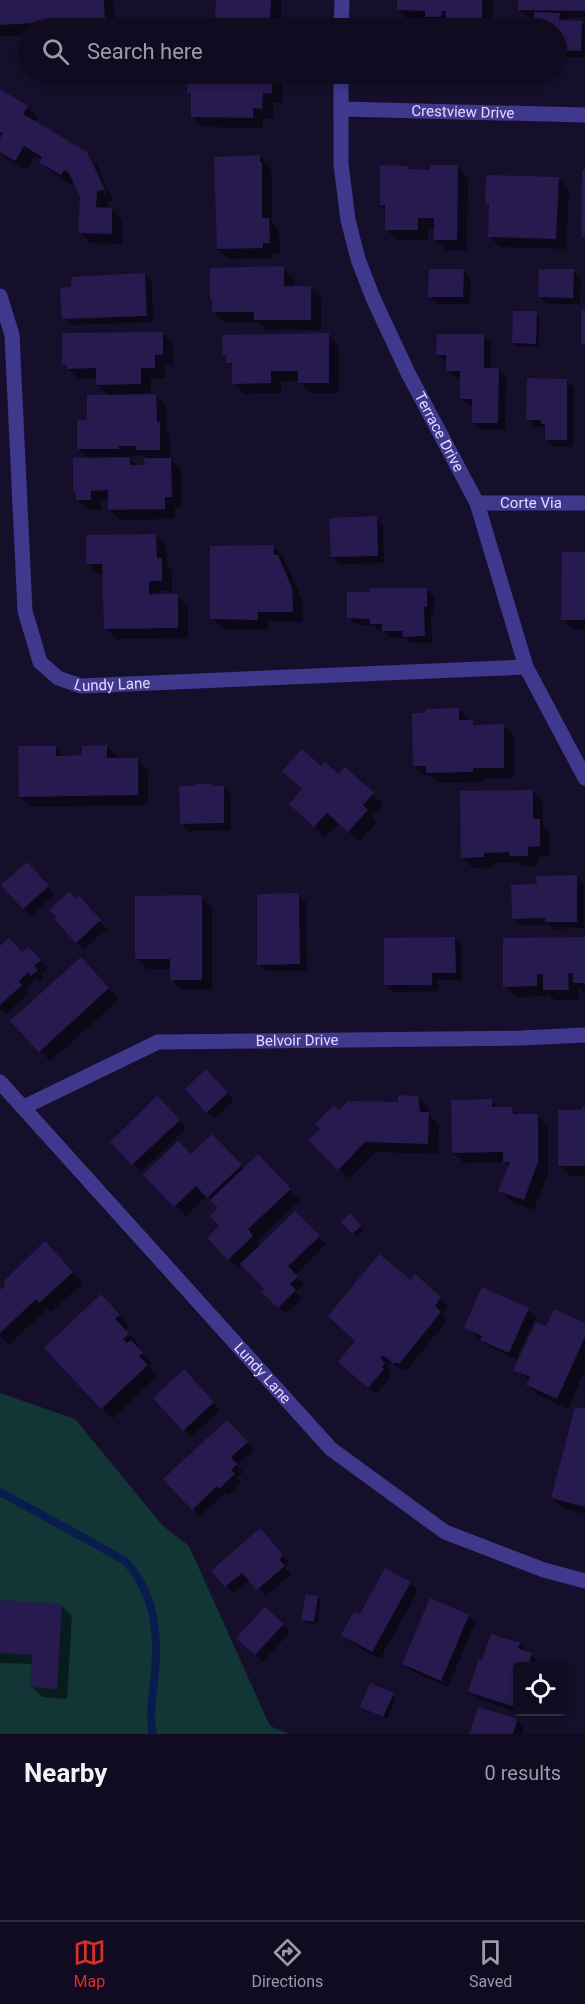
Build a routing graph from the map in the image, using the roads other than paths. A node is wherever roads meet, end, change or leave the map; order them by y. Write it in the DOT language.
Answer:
graph roads {
  1 [pos="342,0"];
  2 [pos="341,18"];
  3 [pos="341,84"];
  4 [pos="341,109"];
  5 [pos="585,115"];
  6 [pos="0,296"];
  7 [pos="477,503"];
  8 [pos="585,503"];
  9 [pos="526,667"];
  10 [pos="585,778"];
  11 [pos="585,1035"];
  12 [pos="0,1082"];
  13 [pos="24,1107"];
  14 [pos="585,1581"];
  1 -- 2 [label="street"];
  3 -- 4 [label="street, Terrace Drive"];
  4 -- 5 [label="street, Crestview Drive"];
  4 -- 7 [label="street, Terrace Drive"];
  6 -- 9 [label="street, Lundy Lane"];
  7 -- 8 [label="street, Corte Via"];
  7 -- 9 [label="street, Terrace Drive"];
  9 -- 10 [label="street, Terrace Drive"];
  11 -- 13 [label="street, Belvoir Drive"];
  12 -- 13 [label="street, Lundy Lane"];
  13 -- 14 [label="street, Lundy Lane"];
}
